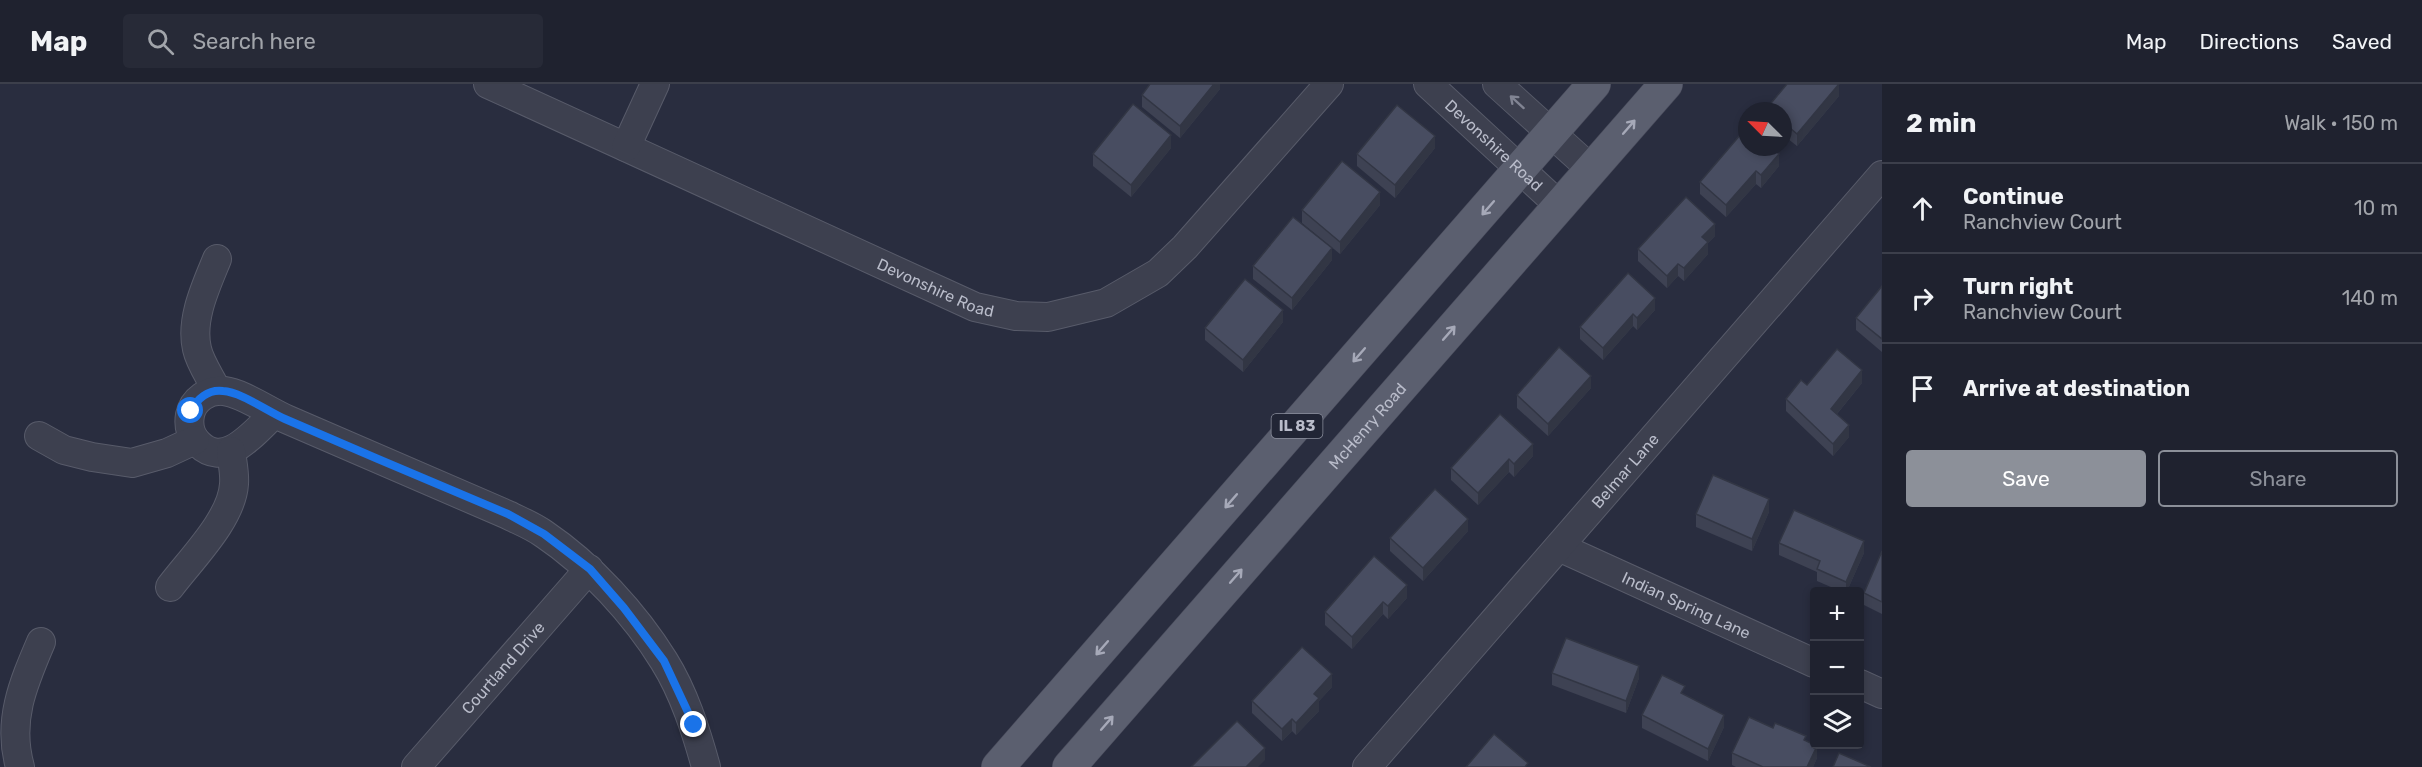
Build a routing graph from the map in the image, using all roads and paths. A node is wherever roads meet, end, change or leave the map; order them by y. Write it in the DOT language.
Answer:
graph roads {
  1 [pos="488,84"];
  2 [pos="654,84"];
  3 [pos="1329,84"];
  4 [pos="1428,84"];
  5 [pos="1497,84"];
  6 [pos="1594,84"];
  7 [pos="1666,84"];
  8 [pos="1552,134"];
  9 [pos="626,147"];
  10 [pos="1521,170"];
  11 [pos="1592,170"];
  12 [pos="1882,175"];
  13 [pos="1560,206"];
  14 [pos="217,259"];
  15 [pos="217,391"];
  16 [pos="274,414"];
  17 [pos="39,436"];
  18 [pos="195,440"];
  19 [pos="231,451"];
  20 [pos="1559,547"];
  21 [pos="590,569"];
  22 [pos="170,587"];
  23 [pos="41,642"];
  24 [pos="1810,661"];
  25 [pos="1864,686"];
  26 [pos="1882,694"];
  27 [pos="20,767"];
  28 [pos="416,767"];
  29 [pos="706,767"];
  30 [pos="998,767"];
  31 [pos="1069,767"];
  32 [pos="1368,767"];
  1 -- 9 [label="street, Devonshire Road"];
  2 -- 9 [label="street"];
  3 -- 9 [label="street, Devonshire Road"];
  4 -- 10 [label="street, Devonshire Road"];
  8 -- 5 [label="street, one-way"];
  6 -- 8 [label="main road, IL 83"];
  11 -- 7 [label="main road, McHenry Road, one-way"];
  8 -- 10 [label="main road, IL 83"];
  8 -- 11 [label="street"];
  10 -- 13 [label="street, Devonshire Road"];
  10 -- 30 [label="main road, IL 83, one-way"];
  11 -- 13 [label="main road, McHenry Road"];
  12 -- 20 [label="street, Belmar Lane"];
  31 -- 13 [label="main road, McHenry Road, one-way"];
  14 -- 15 [label="street"];
  15 -- 16 [label="street"];
  15 -- 18 [label="street"];
  16 -- 19 [label="street"];
  16 -- 21 [label="street"];
  17 -- 18 [label="street"];
  18 -- 19 [label="street"];
  19 -- 22 [label="street"];
  20 -- 24 [label="street, Indian Spring Lane"];
  20 -- 32 [label="street, Belmar Lane"];
  21 -- 28 [label="street, Courtland Drive"];
  21 -- 29 [label="street"];
  23 -- 27 [label="street"];
  25 -- 26 [label="street"];
}
